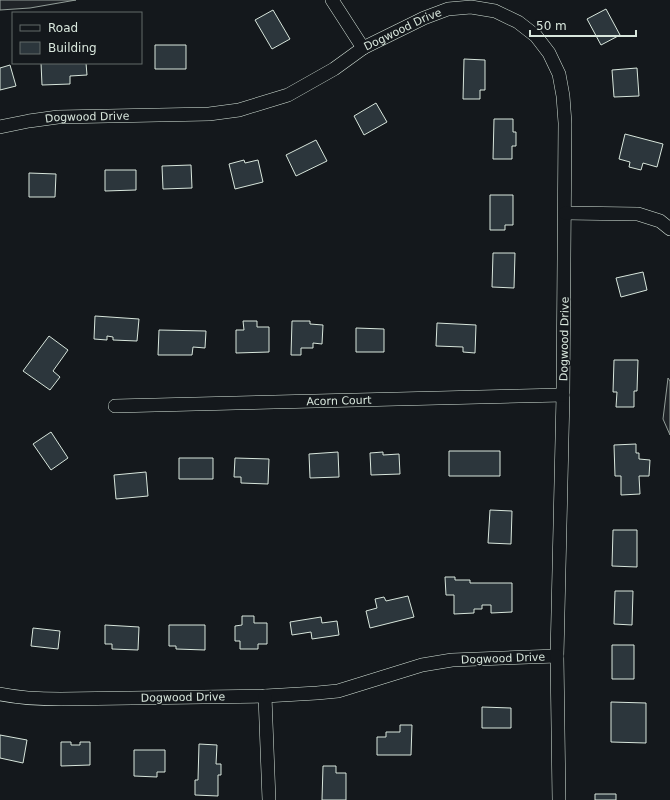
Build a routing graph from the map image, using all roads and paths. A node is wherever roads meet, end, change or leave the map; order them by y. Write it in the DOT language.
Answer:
graph roads {
  1 [pos="332,0"];
  2 [pos="363,48"];
  3 [pos="0,127"];
  4 [pos="565,213"];
  5 [pos="670,229"];
  6 [pos="563,395"];
  7 [pos="115,406"];
  8 [pos="557,656"];
  9 [pos="0,694"];
  10 [pos="265,696"];
  11 [pos="269,800"];
  12 [pos="559,800"];
  1 -- 2 [label="street"];
  2 -- 3 [label="street, Dogwood Drive"];
  2 -- 4 [label="street, Dogwood Drive"];
  4 -- 5 [label="street"];
  4 -- 6 [label="street, Dogwood Drive"];
  6 -- 7 [label="street, Acorn Court"];
  6 -- 8 [label="street, Dogwood Drive"];
  8 -- 10 [label="street, Dogwood Drive"];
  8 -- 12 [label="street"];
  9 -- 10 [label="street, Dogwood Drive"];
  10 -- 11 [label="street"];
}
